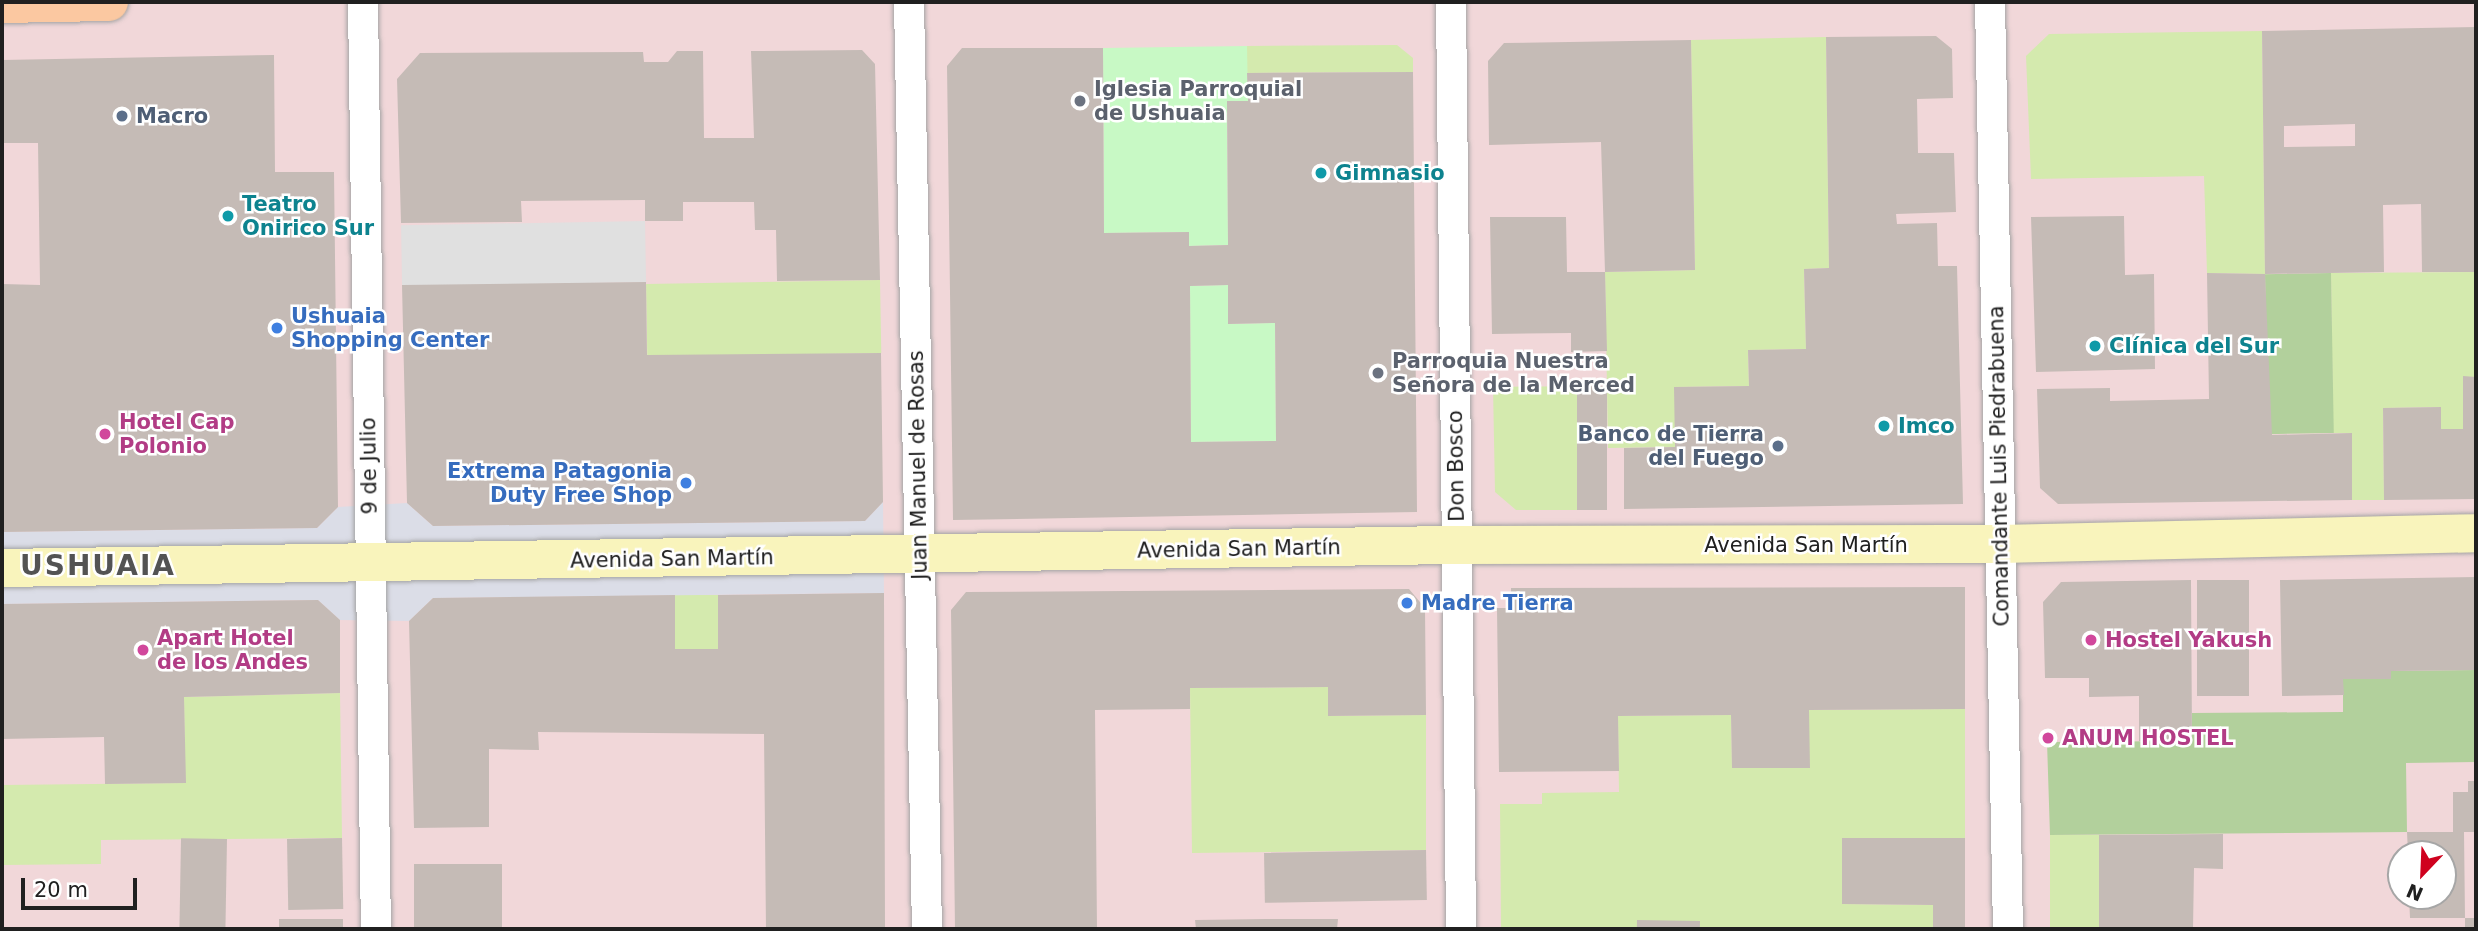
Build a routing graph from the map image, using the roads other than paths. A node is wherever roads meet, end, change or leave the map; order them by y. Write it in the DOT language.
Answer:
graph roads {
  1 [pos="109,2"];
  2 [pos="363,2"];
  3 [pos="909,2"];
  4 [pos="1451,2"];
  5 [pos="1990,2"];
  6 [pos="2,4"];
  7 [pos="2476,533"];
  8 [pos="2000,544"];
  9 [pos="1457,545"];
  10 [pos="920,556"];
  11 [pos="370,563"];
  12 [pos="2,568"];
  13 [pos="376,929"];
  14 [pos="927,929"];
  15 [pos="1461,929"];
  16 [pos="2008,929"];
  1 -- 6 [label="main road"];
  2 -- 11 [label="street, 9 de Julio"];
  3 -- 10 [label="street, Juan Manuel de Rosas"];
  4 -- 9 [label="street, Don Bosco"];
  5 -- 8 [label="street, Comandante Luis Piedrabuena"];
  7 -- 8 [label="main road, Avenida San Martín"];
  8 -- 9 [label="main road, Avenida San Martín"];
  8 -- 16 [label="street, Comandante Luis Piedrabuena"];
  9 -- 10 [label="main road, Avenida San Martín"];
  9 -- 15 [label="street, Don Bosco"];
  10 -- 11 [label="main road, Avenida San Martín"];
  10 -- 14 [label="street, Juan Manuel de Rosas"];
  11 -- 12 [label="main road, Avenida San Martín"];
  11 -- 13 [label="street, 9 de Julio"];
}
